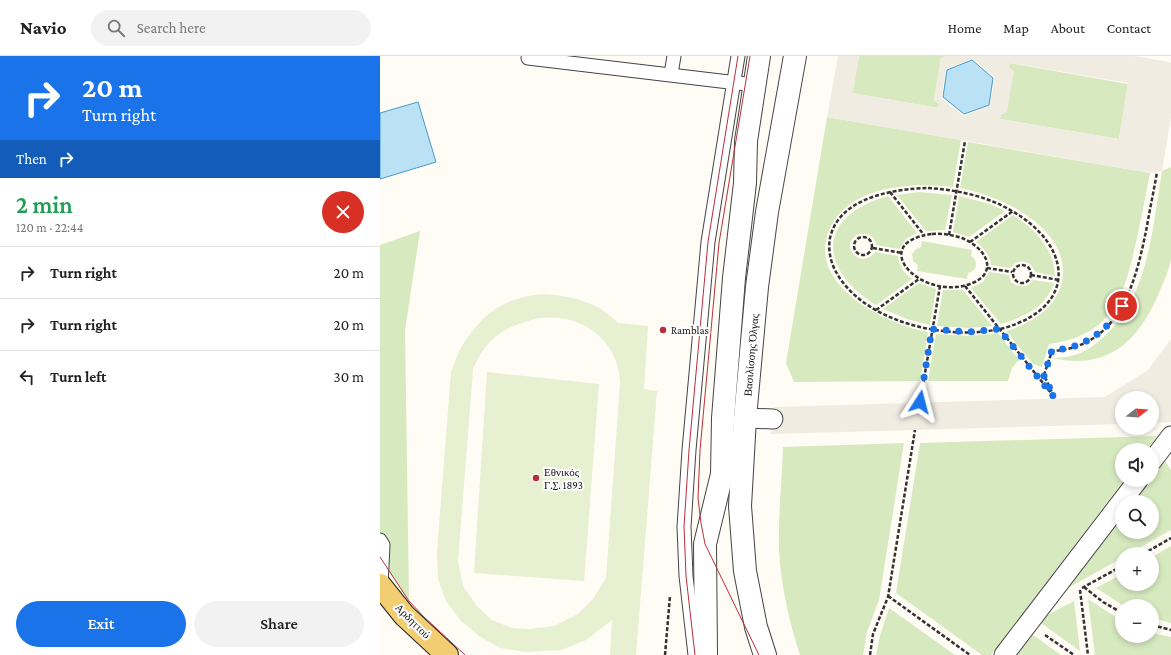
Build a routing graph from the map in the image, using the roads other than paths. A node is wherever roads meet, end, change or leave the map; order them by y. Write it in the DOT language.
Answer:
graph roads {
  1 [pos="674,56"];
  2 [pos="738,56"];
  3 [pos="759,56"];
  4 [pos="795,56"];
  5 [pos="528,58"];
  6 [pos="671,74"];
  7 [pos="733,82"];
  8 [pos="754,85"];
  9 [pos="745,418"];
  10 [pos="773,419"];
  11 [pos="1171,436"];
  12 [pos="1159,452"];
  13 [pos="1133,487"];
  14 [pos="380,540"];
  15 [pos="381,586"];
  16 [pos="447,655"];
  17 [pos="695,655"];
  18 [pos="706,655"];
  19 [pos="765,655"];
  20 [pos="1004,655"];
  1 -- 6 [label="lane"];
  2 -- 7 [label="lane"];
  3 -- 8 [label="street, Βασιλίσσης Όλγας"];
  4 -- 9 [label="street, Βασιλίσσης Όλγας"];
  5 -- 6 [label="lane"];
  6 -- 7 [label="lane"];
  7 -- 8 [label="lane"];
  7 -- 17 [label="lane"];
  8 -- 18 [label="street, Βασιλίσσης Όλγας"];
  9 -- 10 [label="street"];
  9 -- 19 [label="street, Βασιλίσσης Όλγας"];
  11 -- 12 [label="street"];
  13 -- 20 [label="street"];
  14 -- 15 [label="lane"];
  15 -- 16 [label="main road, Αρδηττού"];
}
